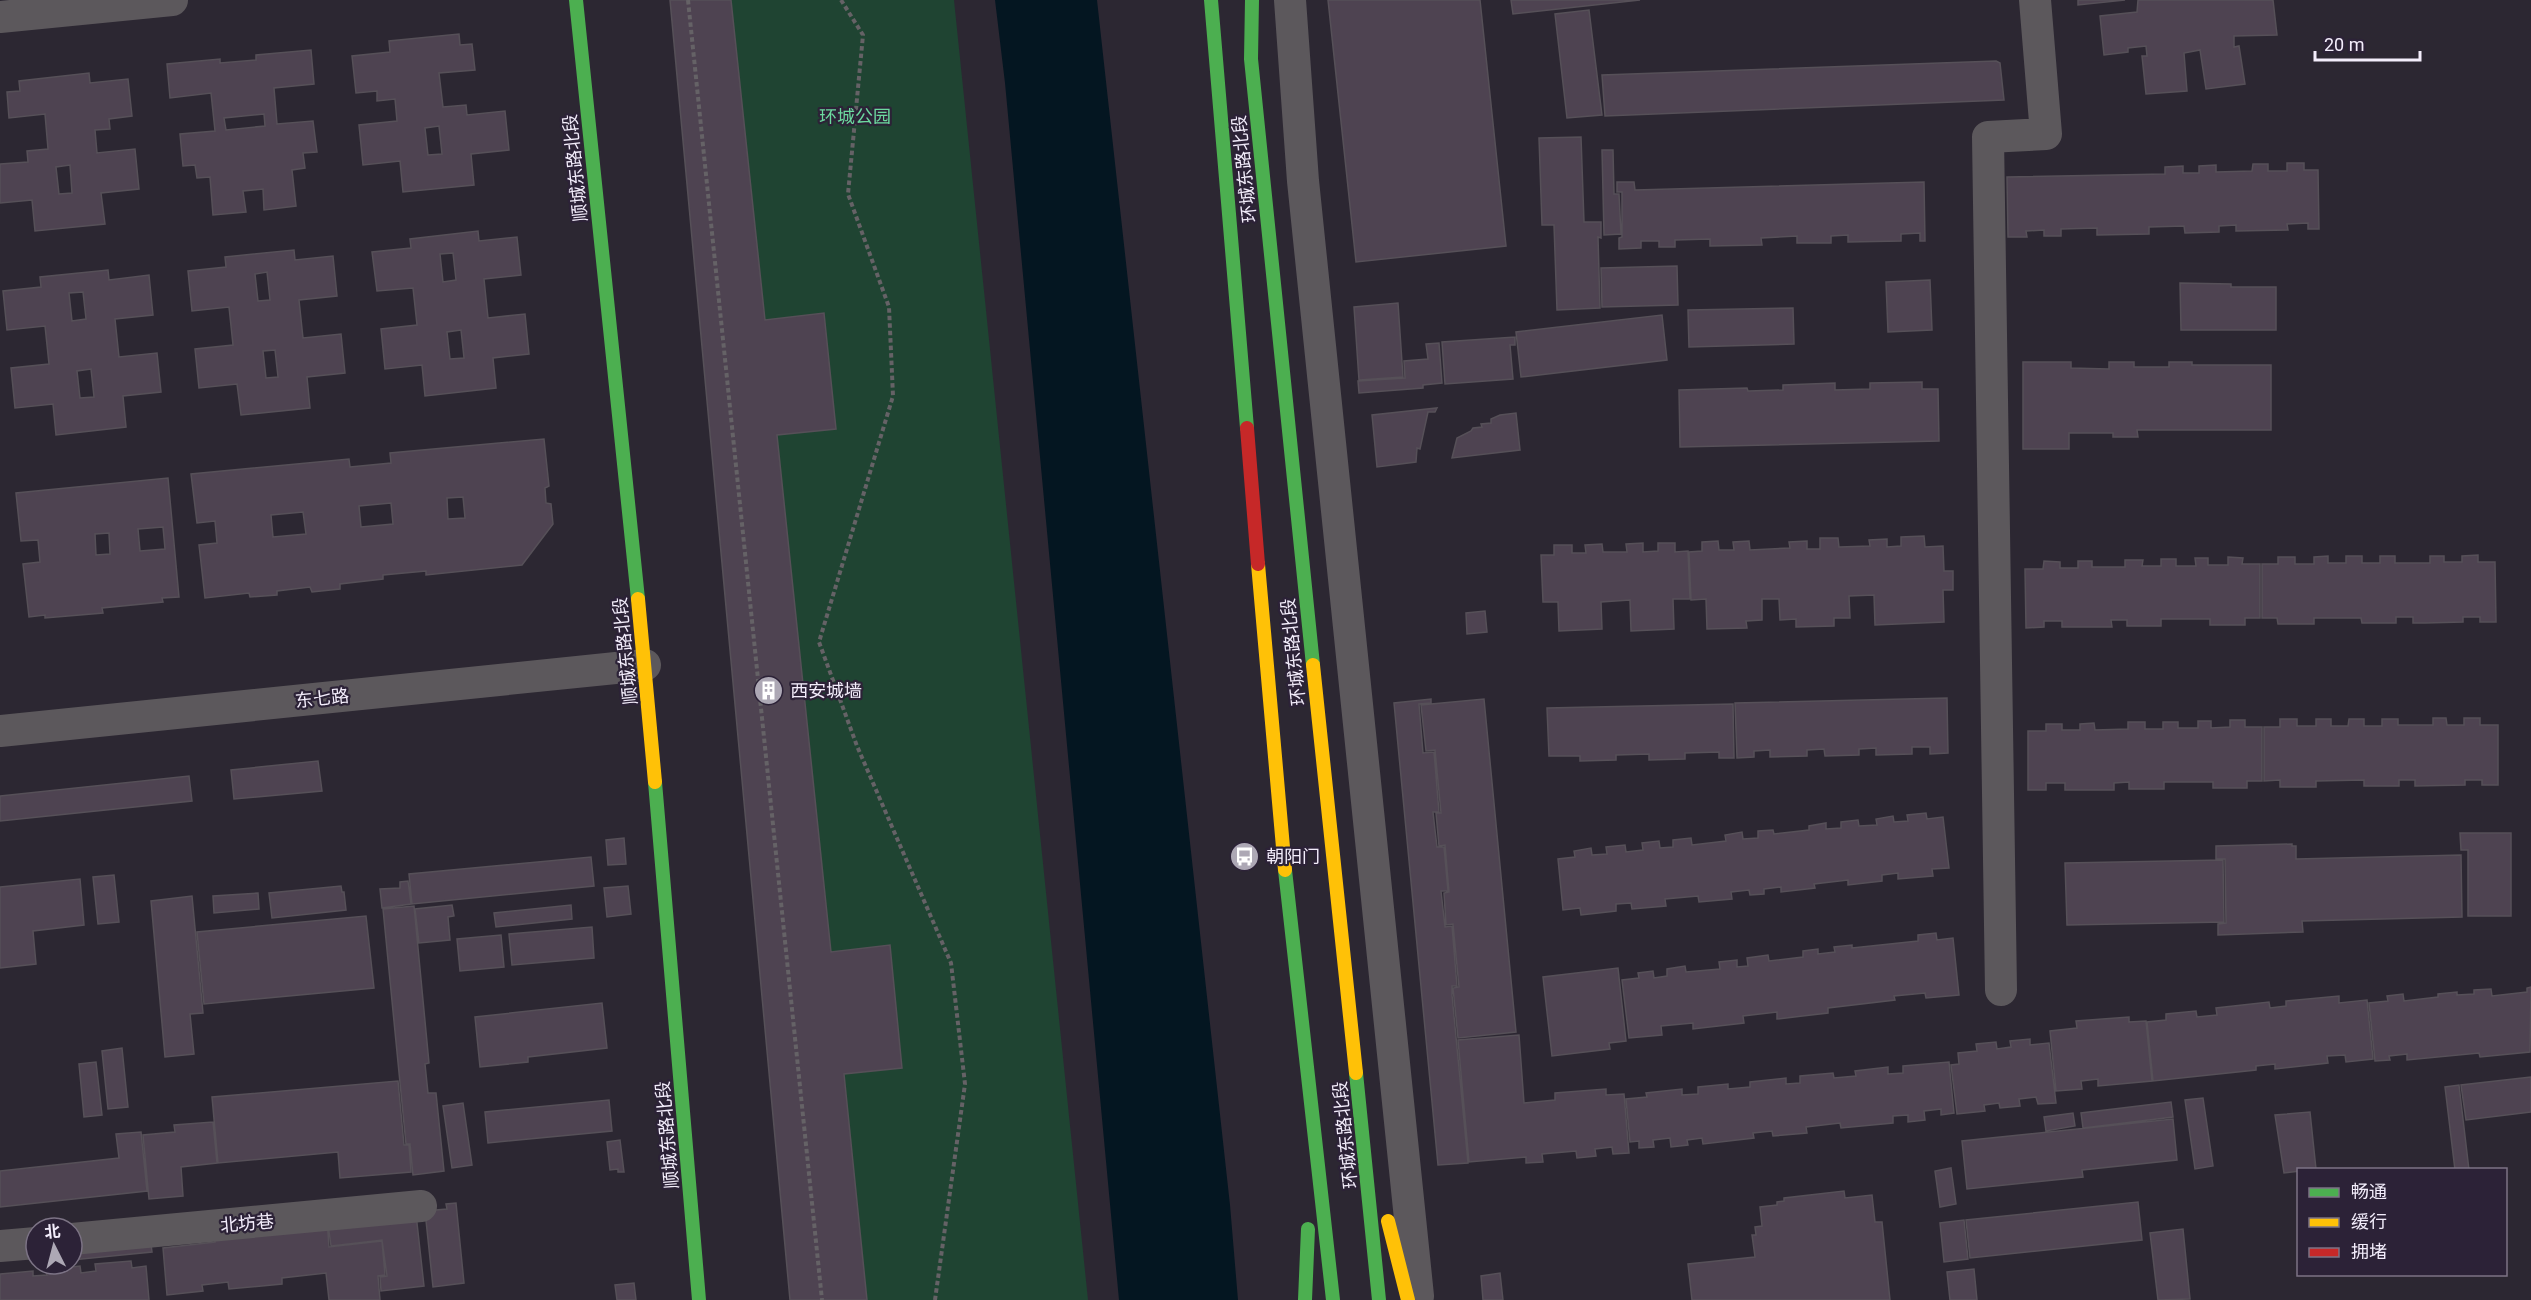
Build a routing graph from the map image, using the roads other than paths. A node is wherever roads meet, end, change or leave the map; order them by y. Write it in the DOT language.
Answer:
graph roads {
  1 [pos="172,0"];
  2 [pos="576,0"];
  3 [pos="1211,0"];
  4 [pos="1252,0"];
  5 [pos="1290,0"];
  6 [pos="2034,0"];
  7 [pos="0,17"];
  8 [pos="645,665"];
  9 [pos="0,731"];
  10 [pos="2001,990"];
  11 [pos="1362,1120"];
  12 [pos="1313,1131"];
  13 [pos="422,1206"];
  14 [pos="84,1238"];
  15 [pos="24,1244"];
  16 [pos="0,1246"];
  17 [pos="699,1300"];
  18 [pos="1305,1300"];
  19 [pos="1332,1300"];
  20 [pos="1379,1300"];
  21 [pos="1408,1300"];
  22 [pos="1418,1300"];
  1 -- 7 [label="street"];
  2 -- 8 [label="main road, 顺城东路北段"];
  3 -- 12 [label="main road, 环城东路北段"];
  4 -- 11 [label="main road, 环城东路北段"];
  5 -- 22 [label="street"];
  6 -- 10 [label="street"];
  8 -- 9 [label="street, 东七路"];
  8 -- 17 [label="main road, 顺城东路北段"];
  11 -- 20 [label="main road, 环城东路北段"];
  11 -- 21 [label="main road"];
  12 -- 18 [label="main road"];
  12 -- 19 [label="main road, 环城东路北段"];
  13 -- 14 [label="street, 北坊巷"];
  15 -- 16 [label="street"];
}
